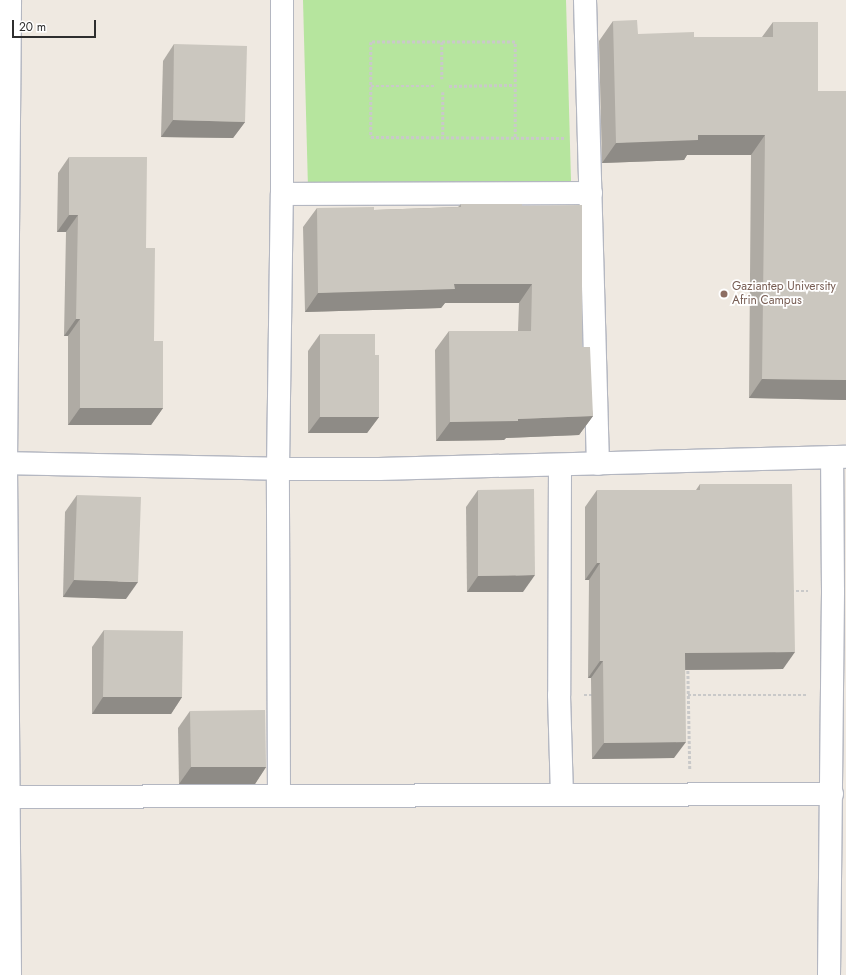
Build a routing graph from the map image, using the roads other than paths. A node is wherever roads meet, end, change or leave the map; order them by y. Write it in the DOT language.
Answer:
graph roads {
  1 [pos="10,0"];
  2 [pos="282,0"];
  3 [pos="585,0"];
  4 [pos="591,193"];
  5 [pos="282,194"];
  6 [pos="839,457"];
  7 [pos="3,463"];
  8 [pos="598,464"];
  9 [pos="560,465"];
  10 [pos="278,469"];
  11 [pos="839,766"];
  12 [pos="562,794"];
  13 [pos="832,794"];
  14 [pos="278,796"];
  15 [pos="8,797"];
  16 [pos="10,975"];
  17 [pos="829,975"];
  1 -- 7 [label="street"];
  2 -- 5 [label="street"];
  3 -- 4 [label="street"];
  4 -- 5 [label="street"];
  4 -- 8 [label="street"];
  5 -- 10 [label="street"];
  6 -- 8 [label="street"];
  6 -- 11 [label="street"];
  7 -- 10 [label="street"];
  7 -- 15 [label="street"];
  8 -- 9 [label="street"];
  9 -- 10 [label="street"];
  9 -- 12 [label="street"];
  10 -- 14 [label="street"];
  11 -- 13 [label="street"];
  12 -- 13 [label="street"];
  12 -- 14 [label="street"];
  13 -- 17 [label="street"];
  14 -- 15 [label="street"];
  15 -- 16 [label="street"];
}
